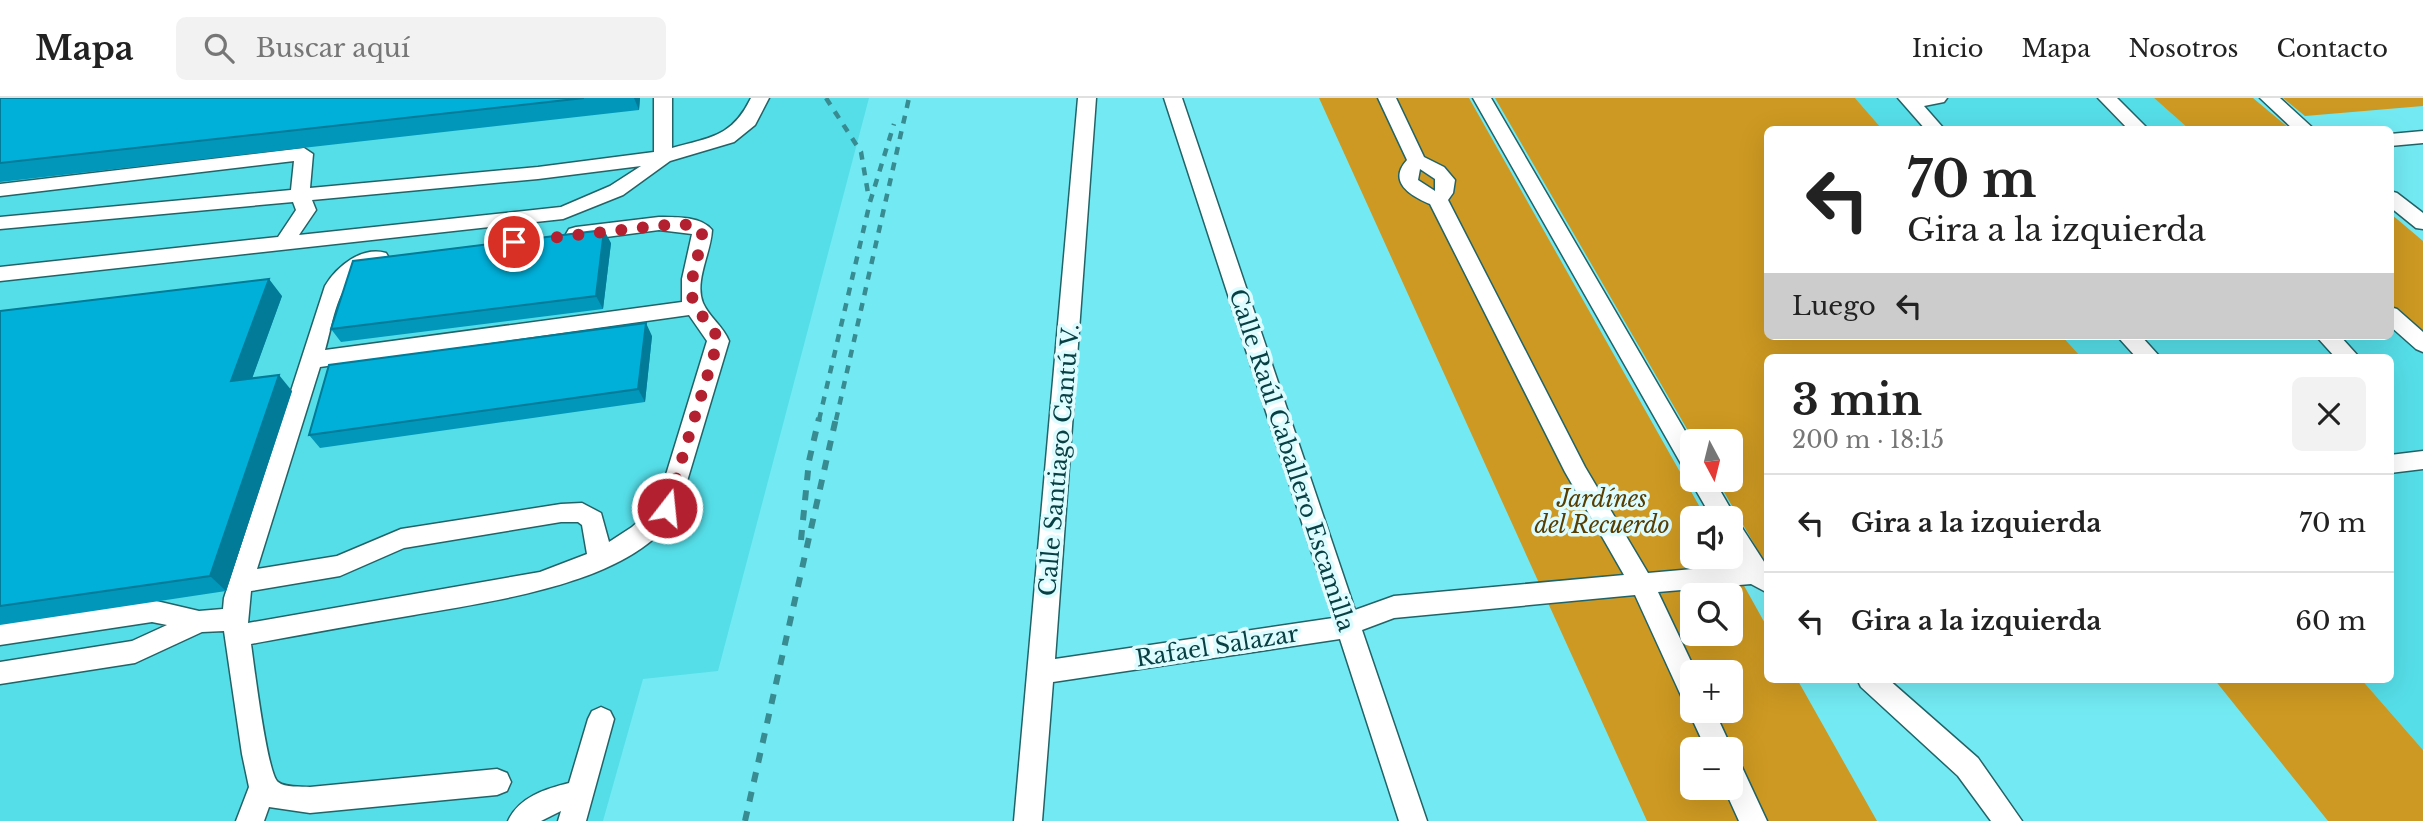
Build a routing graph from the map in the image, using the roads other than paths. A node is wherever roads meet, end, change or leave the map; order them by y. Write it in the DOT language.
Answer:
graph roads {
  1 [pos="663,98"];
  2 [pos="760,98"];
  3 [pos="1087,98"];
  4 [pos="1173,98"];
  5 [pos="1387,98"];
  6 [pos="1482,98"];
  7 [pos="1938,98"];
  8 [pos="2106,98"];
  9 [pos="2269,98"];
  10 [pos="1909,100"];
  11 [pos="1932,126"];
  12 [pos="2136,126"];
  13 [pos="2301,126"];
  14 [pos="2423,137"];
  15 [pos="2394,140"];
  16 [pos="663,157"];
  17 [pos="0,190"];
  18 [pos="300,195"];
  19 [pos="2394,200"];
  20 [pos="1438,201"];
  21 [pos="2419,217"];
  22 [pos="0,223"];
  23 [pos="554,237"];
  24 [pos="284,243"];
  25 [pos="405,255"];
  26 [pos="0,274"];
  27 [pos="695,307"];
  28 [pos="2394,318"];
  29 [pos="2133,340"];
  30 [pos="2331,340"];
  31 [pos="2423,344"];
  32 [pos="2146,354"];
  33 [pos="2345,354"];
  34 [pos="311,360"];
  35 [pos="1680,442"];
  36 [pos="2423,460"];
  37 [pos="2394,464"];
  38 [pos="1743,549"];
  39 [pos="600,560"];
  40 [pos="1762,578"];
  41 [pos="241,582"];
  42 [pos="1642,584"];
  43 [pos="199,622"];
  44 [pos="237,627"];
  45 [pos="1346,627"];
  46 [pos="0,634"];
  47 [pos="1680,666"];
  48 [pos="0,673"];
  49 [pos="1040,673"];
  50 [pos="1874,683"];
  51 [pos="601,719"];
  52 [pos="497,782"];
  53 [pos="263,787"];
  54 [pos="580,793"];
  55 [pos="1743,800"];
  56 [pos="250,821"];
  57 [pos="522,821"];
  58 [pos="572,821"];
  59 [pos="1028,821"];
  60 [pos="1413,821"];
  61 [pos="1753,821"];
  62 [pos="2008,821"];
  1 -- 16 [label="street"];
  2 -- 16 [label="street"];
  3 -- 49 [label="street, Calle Santiago Cantú V."];
  4 -- 45 [label="street, Calle Raúl Caballero Escamilla"];
  5 -- 20 [label="street"];
  6 -- 35 [label="street"];
  7 -- 10 [label="street"];
  8 -- 12 [label="street"];
  9 -- 13 [label="street"];
  10 -- 11 [label="street"];
  14 -- 15 [label="street"];
  16 -- 18 [label="street"];
  16 -- 24 [label="street"];
  17 -- 18 [label="street"];
  18 -- 22 [label="street"];
  18 -- 24 [label="lane"];
  19 -- 21 [label="street"];
  20 -- 42 [label="lane"];
  23 -- 27 [label="street"];
  24 -- 26 [label="street"];
  25 -- 34 [label="street"];
  27 -- 34 [label="street"];
  27 -- 39 [label="street"];
  28 -- 31 [label="street"];
  29 -- 32 [label="street"];
  30 -- 33 [label="street"];
  34 -- 41 [label="street"];
  36 -- 37 [label="street"];
  38 -- 40 [label="street"];
  39 -- 41 [label="street"];
  39 -- 44 [label="street"];
  40 -- 42 [label="street, Rafael Salazar"];
  41 -- 44 [label="street"];
  42 -- 45 [label="street, Rafael Salazar"];
  42 -- 47 [label="lane"];
  43 -- 44 [label="street"];
  43 -- 46 [label="street"];
  43 -- 48 [label="street"];
  44 -- 53 [label="street"];
  45 -- 49 [label="street, Rafael Salazar"];
  45 -- 60 [label="street, Calle Raúl Caballero Escamilla"];
  49 -- 59 [label="street, Calle Santiago Cantú V."];
  50 -- 62 [label="street"];
  51 -- 54 [label="street"];
  52 -- 53 [label="street"];
  53 -- 56 [label="street"];
  54 -- 57 [label="street"];
  54 -- 58 [label="street"];
  55 -- 61 [label="street"];
}
